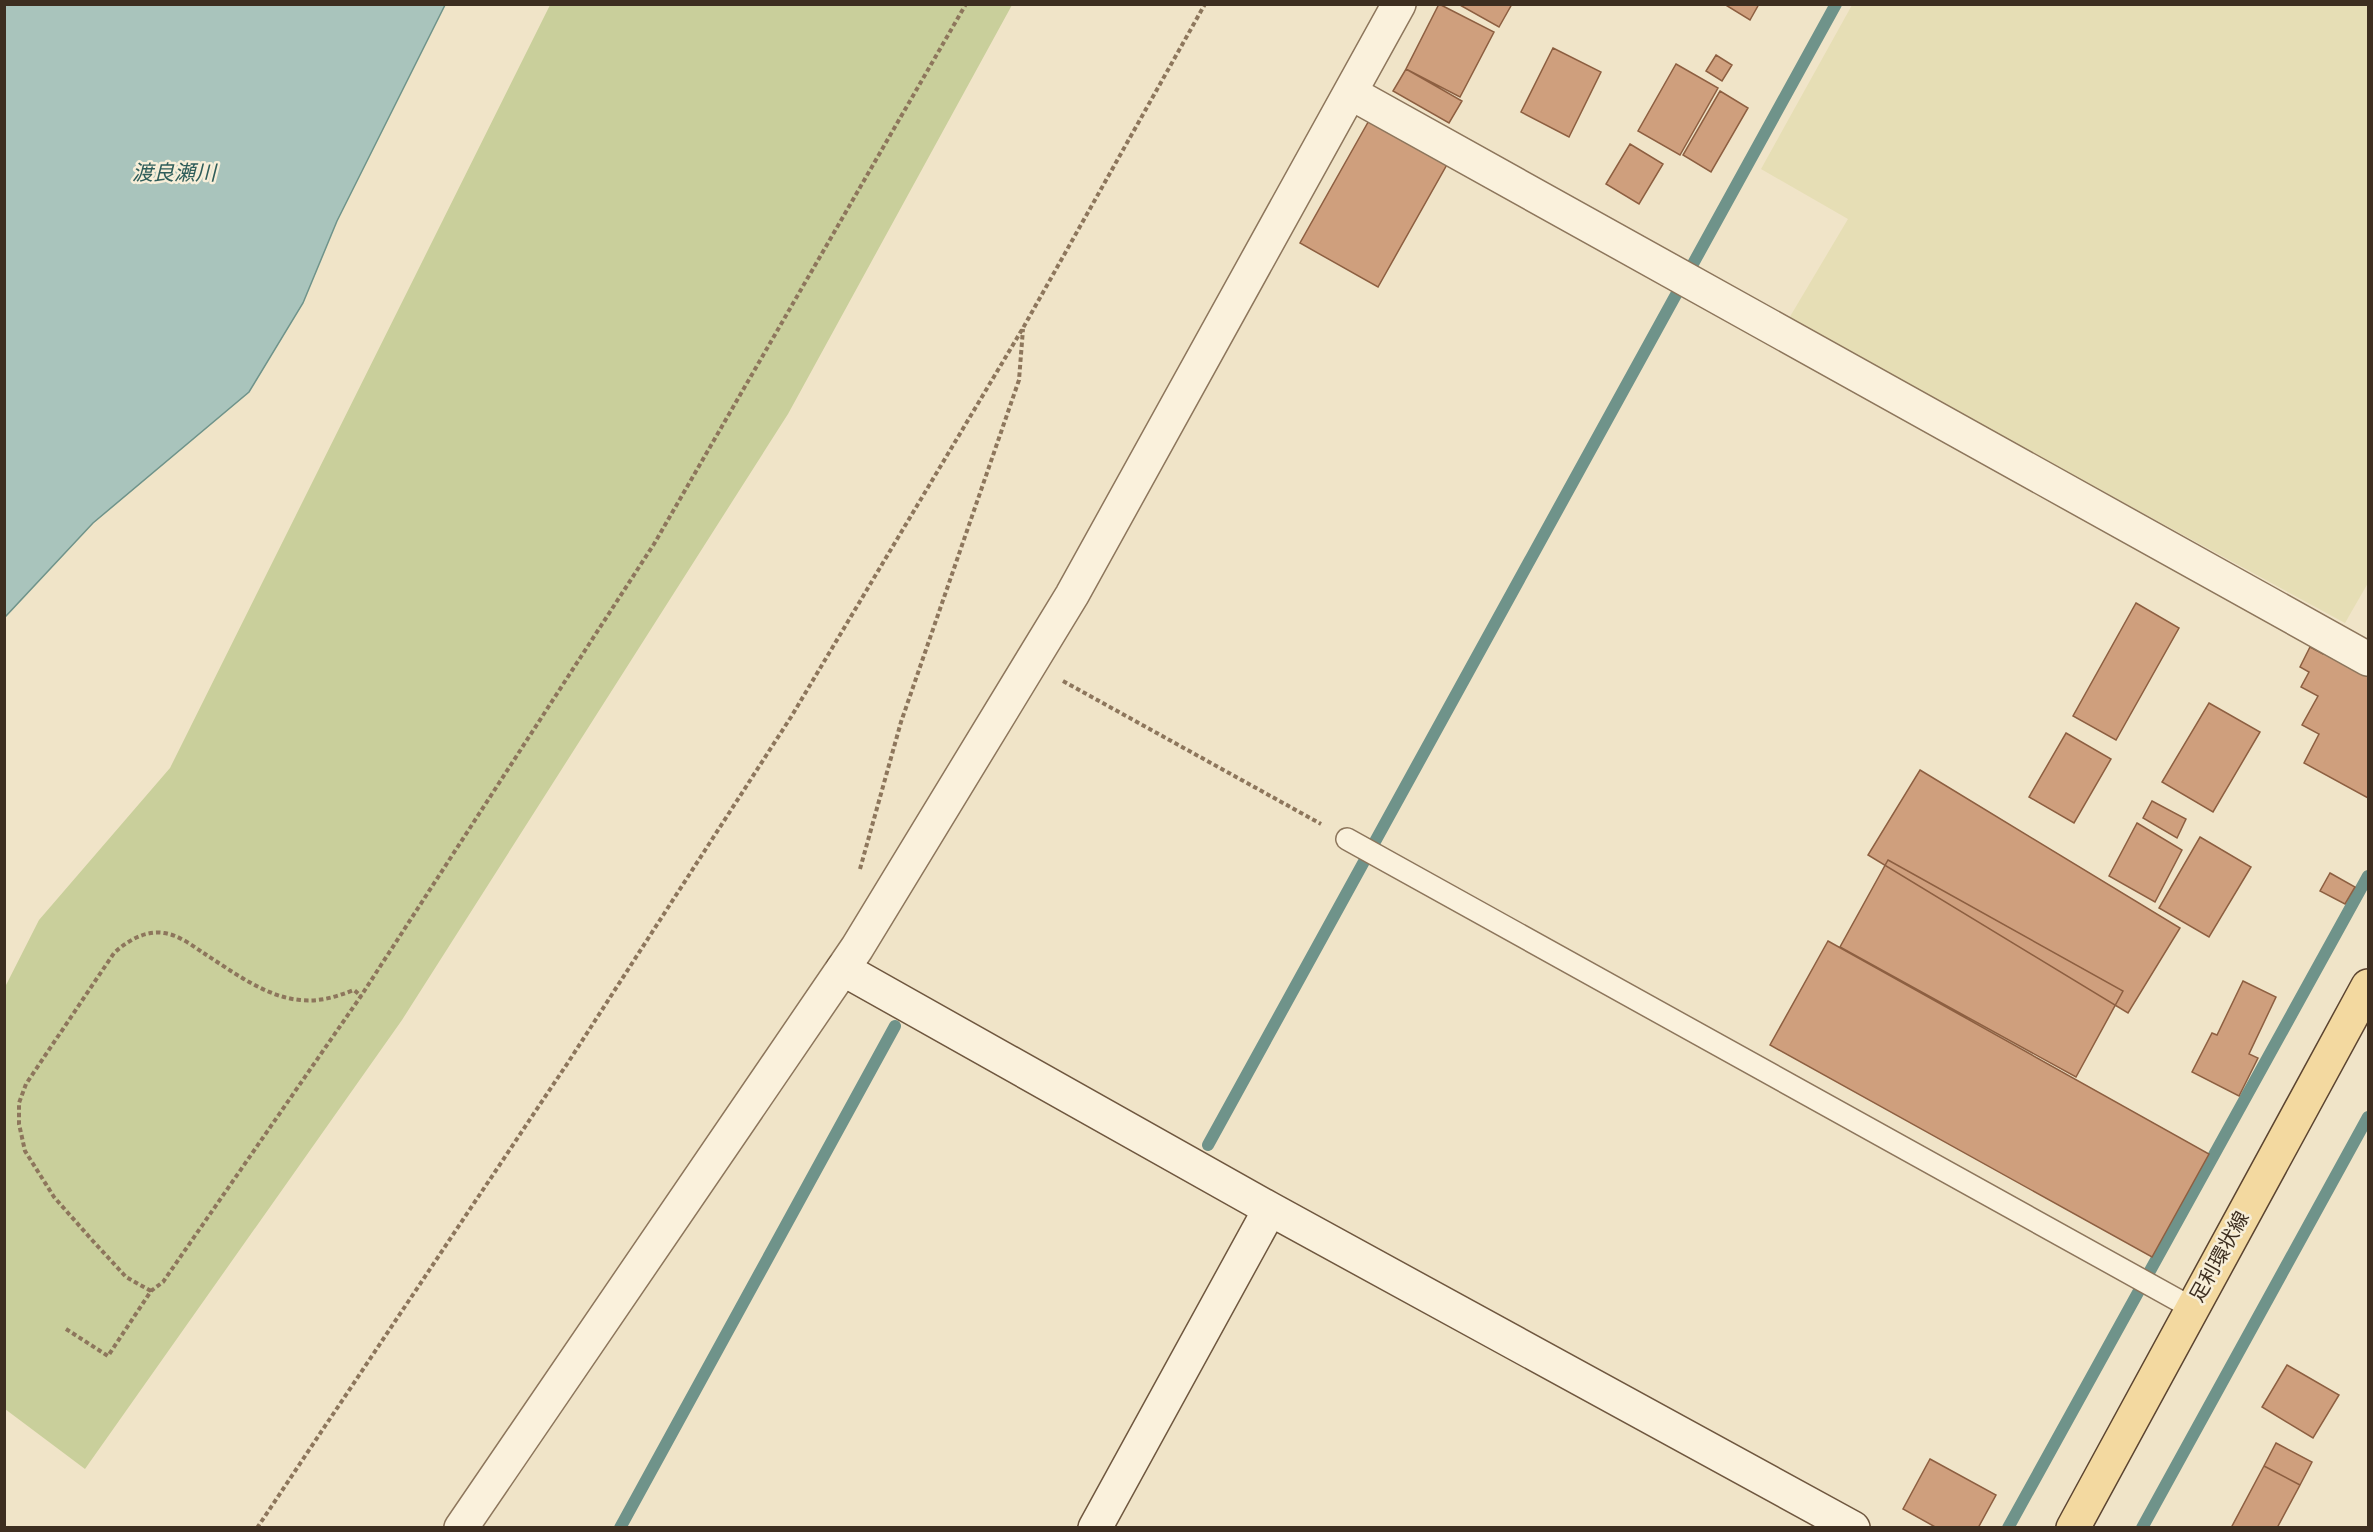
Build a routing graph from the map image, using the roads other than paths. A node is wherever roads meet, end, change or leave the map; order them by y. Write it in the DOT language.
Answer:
graph roads {
  1 [pos="1399,4"];
  2 [pos="1352,93"];
  3 [pos="2368,659"];
  4 [pos="1347,839"];
  5 [pos="843,969"];
  6 [pos="2368,986"];
  7 [pos="1270,1209"];
  8 [pos="2192,1308"];
  9 [pos="461,1527"];
  10 [pos="1095,1527"];
  11 [pos="1852,1527"];
  12 [pos="2073,1527"];
  1 -- 2 [label="street"];
  2 -- 3 [label="street"];
  2 -- 5 [label="street"];
  4 -- 8 [label="lane"];
  5 -- 7 [label="street"];
  5 -- 9 [label="street"];
  6 -- 8 [label="main road, 足利環状線"];
  7 -- 10 [label="street"];
  7 -- 11 [label="street"];
  8 -- 12 [label="main road, 足利環状線"];
}
